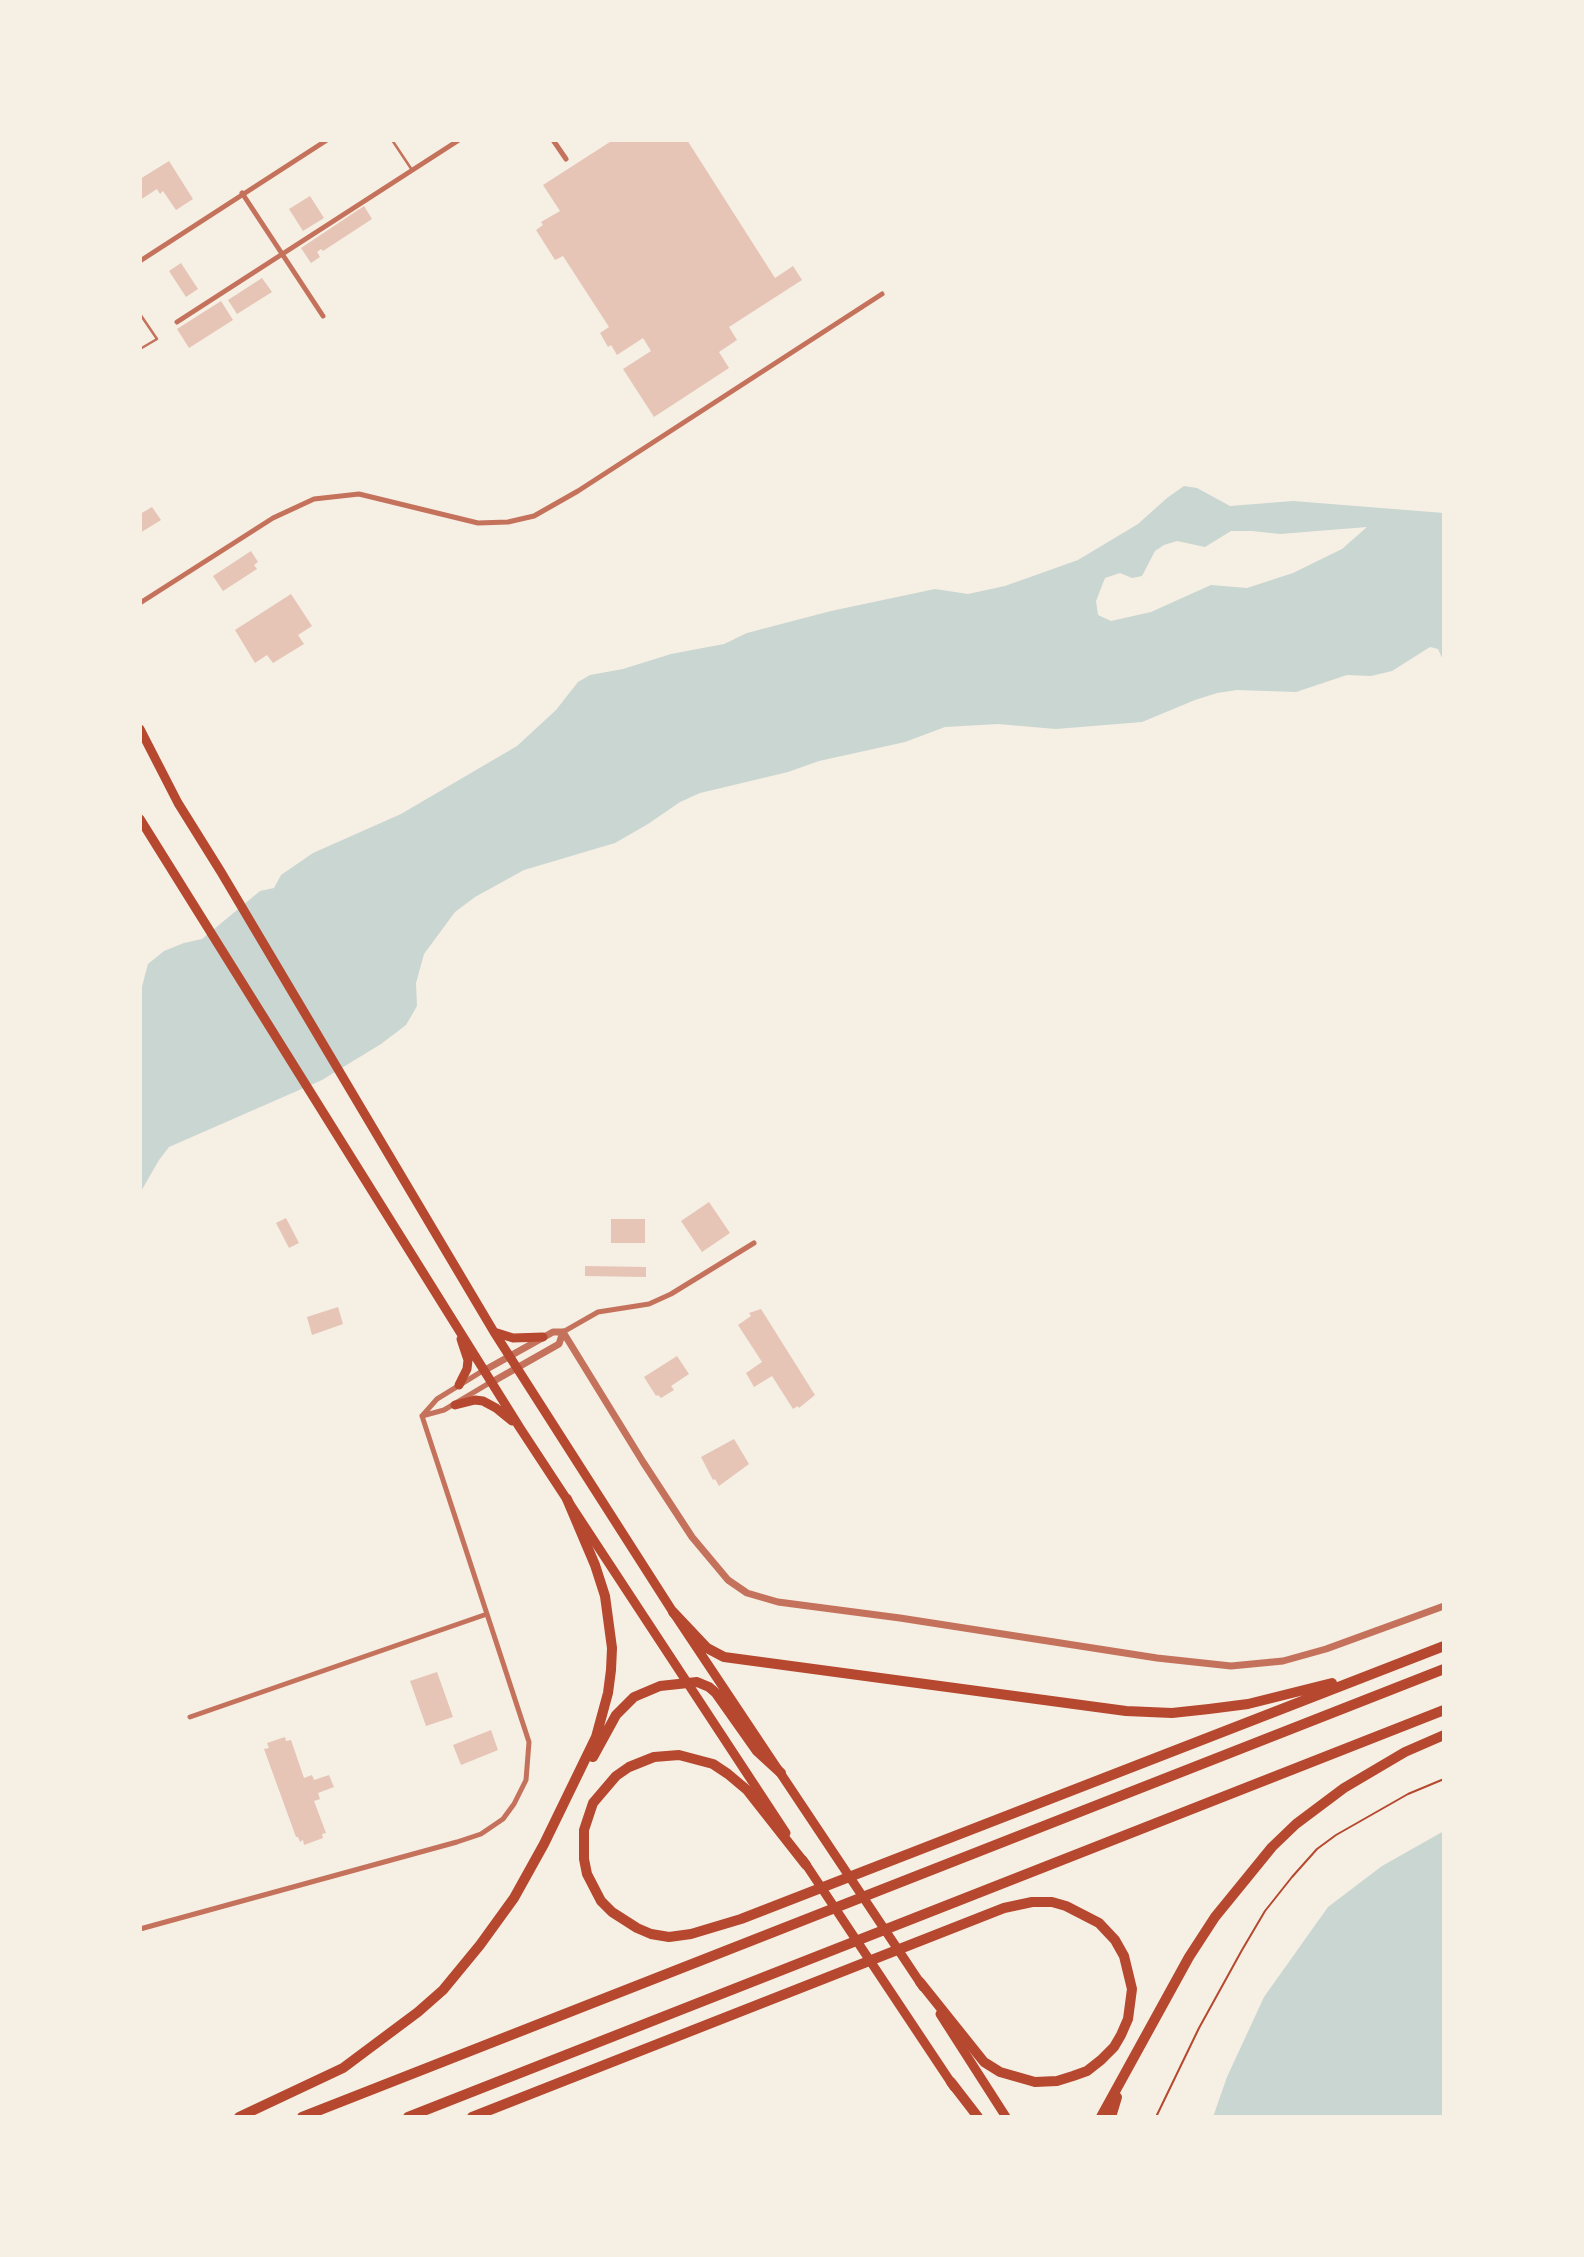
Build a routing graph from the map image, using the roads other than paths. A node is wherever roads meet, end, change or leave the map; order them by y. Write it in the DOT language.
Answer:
graph roads {
  1 [pos="327,140"];
  2 [pos="391,140"];
  3 [pos="459,140"];
  4 [pos="553,140"];
  5 [pos="566,159"];
  6 [pos="412,170"];
  7 [pos="242,193"];
  8 [pos="283,254"];
  9 [pos="140,261"];
  10 [pos="882,294"];
  11 [pos="140,314"];
  12 [pos="323,316"];
  13 [pos="177,322"];
  14 [pos="140,349"];
  15 [pos="140,603"];
  16 [pos="140,729"];
  17 [pos="140,819"];
  18 [pos="754,1243"];
  19 [pos="456,1324"];
  20 [pos="494,1332"];
  21 [pos="564,1332"];
  22 [pos="543,1337"];
  23 [pos="510,1357"];
  24 [pos="518,1369"];
  25 [pos="485,1370"];
  26 [pos="492,1382"];
  27 [pos="459,1385"];
  28 [pos="455,1405"];
  29 [pos="422,1416"];
  30 [pos="520,1428"];
  31 [pos="567,1499"];
  32 [pos="1444,1606"];
  33 [pos="673,1612"];
  34 [pos="486,1614"];
  35 [pos="1444,1646"];
  36 [pos="1444,1669"];
  37 [pos="1377,1671"];
  38 [pos="686,1682"];
  39 [pos="1444,1710"];
  40 [pos="190,1717"];
  41 [pos="1444,1735"];
  42 [pos="781,1773"];
  43 [pos="544,1844"];
  44 [pos="806,1864"];
  45 [pos="140,1929"];
  46 [pos="920,1982"];
  47 [pos="951,2082"];
  48 [pos="1119,2087"];
  49 [pos="239,2117"];
  50 [pos="302,2117"];
  51 [pos="408,2117"];
  52 [pos="472,2117"];
  53 [pos="976,2117"];
  54 [pos="1006,2117"];
  55 [pos="1101,2117"];
  56 [pos="1111,2117"];
  1 -- 7 [label="street"];
  2 -- 6 [label="lane"];
  3 -- 6 [label="street"];
  4 -- 5 [label="street"];
  6 -- 8 [label="street"];
  7 -- 8 [label="street"];
  7 -- 9 [label="street"];
  8 -- 12 [label="street"];
  8 -- 13 [label="street"];
  10 -- 15 [label="street"];
  11 -- 14 [label="lane"];
  16 -- 20 [label="highway"];
  17 -- 19 [label="highway"];
  18 -- 21 [label="street"];
  19 -- 25 [label="highway"];
  19 -- 27 [label="highway"];
  20 -- 22 [label="highway"];
  20 -- 23 [label="highway"];
  21 -- 22 [label="street"];
  21 -- 24 [label="street"];
  21 -- 32 [label="street"];
  22 -- 23 [label="street"];
  23 -- 24 [label="highway"];
  23 -- 25 [label="street"];
  24 -- 26 [label="street"];
  24 -- 33 [label="highway"];
  25 -- 26 [label="highway"];
  25 -- 27 [label="street"];
  26 -- 28 [label="street"];
  26 -- 30 [label="highway"];
  27 -- 29 [label="street"];
  28 -- 29 [label="street"];
  28 -- 30 [label="highway"];
  29 -- 34 [label="street"];
  30 -- 31 [label="highway"];
  31 -- 38 [label="highway"];
  31 -- 43 [label="highway"];
  33 -- 37 [label="highway"];
  33 -- 42 [label="highway"];
  34 -- 40 [label="street"];
  34 -- 45 [label="street"];
  35 -- 37 [label="highway"];
  36 -- 50 [label="highway"];
  37 -- 44 [label="highway"];
  38 -- 42 [label="highway"];
  38 -- 43 [label="highway"];
  38 -- 44 [label="highway"];
  39 -- 51 [label="highway"];
  41 -- 48 [label="highway"];
  42 -- 46 [label="highway"];
  43 -- 49 [label="highway"];
  44 -- 47 [label="highway"];
  46 -- 52 [label="highway"];
  46 -- 54 [label="highway"];
  47 -- 53 [label="highway"];
  48 -- 55 [label="highway"];
  48 -- 56 [label="highway"];
}
